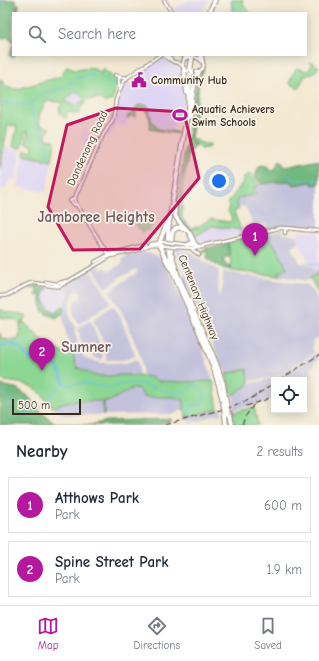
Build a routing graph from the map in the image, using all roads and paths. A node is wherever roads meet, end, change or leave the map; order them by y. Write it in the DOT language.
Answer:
graph roads {
  1 [pos="164,0"];
  2 [pos="214,0"];
  3 [pos="170,12"];
  4 [pos="208,12"];
  5 [pos="160,56"];
  6 [pos="160,56"];
  7 [pos="164,56"];
  8 [pos="164,56"];
  9 [pos="194,56"];
  10 [pos="201,56"];
  11 [pos="185,58"];
  12 [pos="170,59"];
  13 [pos="202,61"];
  14 [pos="147,64"];
  15 [pos="184,68"];
  16 [pos="144,70"];
  17 [pos="191,72"];
  18 [pos="199,72"];
  19 [pos="115,75"];
  20 [pos="127,77"];
  21 [pos="119,79"];
  22 [pos="122,84"];
  23 [pos="119,87"];
  24 [pos="188,115"];
  25 [pos="188,121"];
  26 [pos="175,197"];
  27 [pos="74,198"];
  28 [pos="76,205"];
  29 [pos="172,207"];
  30 [pos="280,225"];
  31 [pos="279,228"];
  32 [pos="287,229"];
  33 [pos="305,230"];
  34 [pos="265,231"];
  35 [pos="319,231"];
  36 [pos="285,233"];
  37 [pos="160,244"];
  38 [pos="165,244"];
  39 [pos="192,246"];
  40 [pos="171,252"];
  41 [pos="199,255"];
  42 [pos="108,256"];
  43 [pos="181,290"];
  44 [pos="0,295"];
  45 [pos="226,408"];
  46 [pos="228,425"];
  1 -- 3 [label="main road"];
  2 -- 4 [label="highway"];
  5 -- 14 [label="main road, Dandenong Road"];
  6 -- 20 [label="main road, Dandenong Road"];
  7 -- 12 [label="main road"];
  8 -- 12 [label="main road"];
  9 -- 17 [label="highway, Centenary Highway"];
  10 -- 13 [label="highway"];
  11 -- 12 [label="main road"];
  11 -- 13 [label="main road"];
  11 -- 15 [label="main road"];
  12 -- 15 [label="main road"];
  13 -- 18 [label="main road"];
  14 -- 16 [label="main road"];
  14 -- 20 [label="main road, Dandenong Road"];
  15 -- 18 [label="main road"];
  15 -- 24 [label="highway"];
  17 -- 24 [label="highway, Centenary Highway"];
  17 -- 25 [label="highway, Centenary Highway"];
  18 -- 25 [label="highway"];
  19 -- 20 [label="main road"];
  20 -- 22 [label="main road, Dandenong Road"];
  20 -- 22 [label="main road"];
  20 -- 23 [label="main road, Dandenong Road"];
  21 -- 23 [label="main road"];
  22 -- 42 [label="main road, Dandenong Road"];
  23 -- 27 [label="main road, Dandenong Road"];
  24 -- 29 [label="highway, Centenary Highway"];
  25 -- 26 [label="highway, Centenary Highway"];
  26 -- 39 [label="highway"];
  26 -- 40 [label="highway, Centenary Highway"];
  27 -- 28 [label="main road, Dandenong Road"];
  27 -- 28 [label="main road"];
  28 -- 42 [label="main road, Dandenong Road"];
  29 -- 37 [label="highway"];
  29 -- 43 [label="highway, Centenary Highway"];
  30 -- 31 [label="main road"];
  31 -- 33 [label="main road"];
  31 -- 34 [label="main road"];
  32 -- 33 [label="main road"];
  32 -- 34 [label="main road"];
  32 -- 36 [label="main road"];
  33 -- 35 [label="main road"];
  34 -- 39 [label="main road"];
  37 -- 38 [label="main road"];
  37 -- 42 [label="main road"];
  37 -- 43 [label="highway"];
  38 -- 39 [label="main road, bridge"];
  38 -- 39 [label="main road, bridge"];
  39 -- 40 [label="highway"];
  39 -- 41 [label="main road"];
  40 -- 45 [label="highway, Centenary Highway"];
  42 -- 44 [label="main road"];
  43 -- 45 [label="highway, Centenary Highway"];
  45 -- 46 [label="highway, Centenary Highway, bridge"];
}
